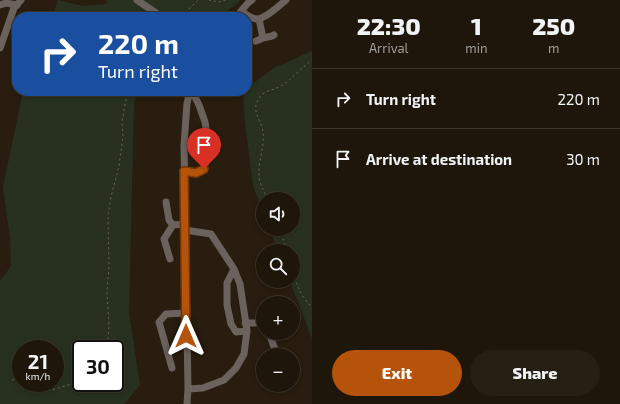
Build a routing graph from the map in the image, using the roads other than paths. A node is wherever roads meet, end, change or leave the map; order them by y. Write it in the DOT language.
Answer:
graph roads {
  1 [pos="137,0"];
  2 [pos="252,0"];
  3 [pos="286,0"];
  4 [pos="19,2"];
  5 [pos="0,5"];
  6 [pos="241,11"];
  7 [pos="13,12"];
  8 [pos="155,12"];
  9 [pos="12,14"];
  10 [pos="252,18"];
  11 [pos="259,18"];
  12 [pos="274,35"];
  13 [pos="263,38"];
  14 [pos="256,41"];
  15 [pos="0,48"];
  16 [pos="189,96"];
  17 [pos="194,96"];
  18 [pos="184,171"];
  19 [pos="166,202"];
  20 [pos="173,224"];
  21 [pos="185,228"];
  22 [pos="170,259"];
  23 [pos="234,269"];
  24 [pos="186,313"];
  25 [pos="246,323"];
  26 [pos="256,323"];
  27 [pos="247,331"];
  28 [pos="172,368"];
  29 [pos="188,389"];
  30 [pos="187,404"];
  1 -- 8 [label="street"];
  2 -- 6 [label="street"];
  3 -- 11 [label="street"];
  4 -- 5 [label="street"];
  4 -- 7 [label="street"];
  9 -- 15 [label="street"];
  10 -- 11 [label="street"];
  11 -- 13 [label="street"];
  12 -- 13 [label="street"];
  13 -- 14 [label="street"];
  16 -- 18 [label="street"];
  17 -- 18 [label="street"];
  18 -- 21 [label="street"];
  19 -- 20 [label="street"];
  20 -- 21 [label="street"];
  20 -- 22 [label="street"];
  21 -- 23 [label="street"];
  21 -- 24 [label="street"];
  23 -- 25 [label="street"];
  23 -- 27 [label="street"];
  24 -- 28 [label="street"];
  24 -- 29 [label="street"];
  25 -- 26 [label="street"];
  25 -- 27 [label="street"];
  27 -- 29 [label="street"];
  29 -- 30 [label="street"];
}
